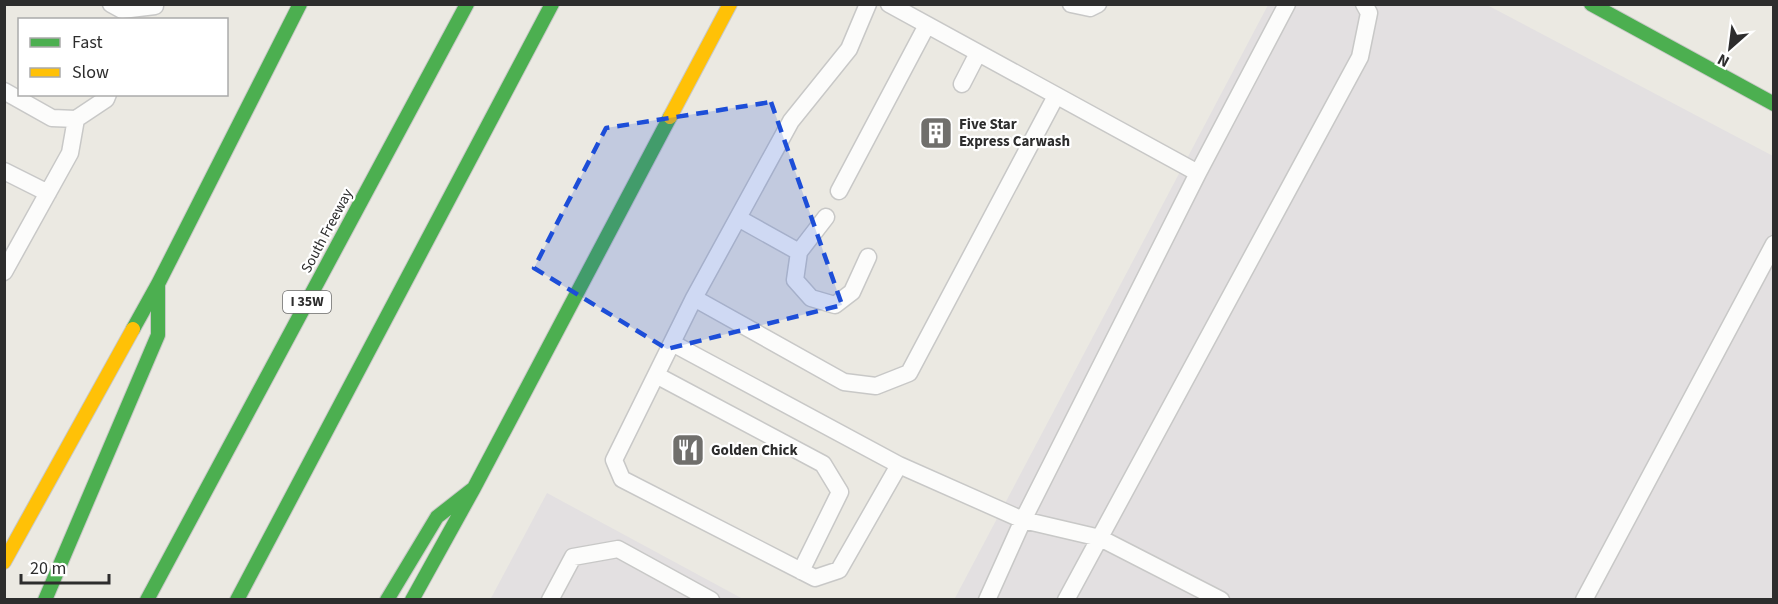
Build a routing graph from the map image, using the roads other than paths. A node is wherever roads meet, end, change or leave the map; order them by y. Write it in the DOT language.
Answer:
graph roads {
  1 [pos="111,4"];
  2 [pos="300,4"];
  3 [pos="467,4"];
  4 [pos="552,4"];
  5 [pos="730,4"];
  6 [pos="867,4"];
  7 [pos="889,4"];
  8 [pos="1071,4"];
  9 [pos="1098,4"];
  10 [pos="1287,4"];
  11 [pos="1364,4"];
  12 [pos="1591,4"];
  13 [pos="153,10"];
  14 [pos="927,25"];
  15 [pos="978,53"];
  16 [pos="962,84"];
  17 [pos="4,91"];
  18 [pos="107,96"];
  19 [pos="1056,96"];
  20 [pos="1773,104"];
  21 [pos="76,119"];
  22 [pos="4,171"];
  23 [pos="1198,173"];
  24 [pos="839,191"];
  25 [pos="48,193"];
  26 [pos="826,217"];
  27 [pos="738,218"];
  28 [pos="1773,244"];
  29 [pos="799,252"];
  30 [pos="868,257"];
  31 [pos="4,272"];
  32 [pos="158,284"];
  33 [pos="694,298"];
  34 [pos="672,343"];
  35 [pos="656,375"];
  36 [pos="900,465"];
  37 [pos="474,488"];
  38 [pos="1023,520"];
  39 [pos="1100,538"];
  40 [pos="4,562"];
  41 [pos="801,571"];
  42 [pos="45,600"];
  43 [pos="147,600"];
  44 [pos="237,600"];
  45 [pos="387,600"];
  46 [pos="412,600"];
  47 [pos="550,600"];
  48 [pos="711,600"];
  49 [pos="987,600"];
  50 [pos="1066,600"];
  51 [pos="1221,600"];
  52 [pos="1584,600"];
  1 -- 13 [label="lane"];
  2 -- 32 [label="main road"];
  3 -- 43 [label="main road, South Freeway / I 35W"];
  4 -- 44 [label="main road"];
  5 -- 37 [label="main road"];
  6 -- 27 [label="lane"];
  7 -- 14 [label="lane"];
  8 -- 9 [label="lane"];
  10 -- 23 [label="lane"];
  11 -- 39 [label="lane"];
  12 -- 20 [label="main road"];
  14 -- 15 [label="lane"];
  14 -- 24 [label="lane"];
  15 -- 16 [label="lane"];
  15 -- 19 [label="lane"];
  17 -- 21 [label="lane"];
  18 -- 21 [label="lane"];
  19 -- 23 [label="lane"];
  19 -- 33 [label="lane"];
  21 -- 25 [label="lane"];
  22 -- 25 [label="lane"];
  23 -- 38 [label="lane"];
  25 -- 31 [label="lane"];
  26 -- 29 [label="lane"];
  27 -- 29 [label="lane"];
  27 -- 33 [label="lane"];
  28 -- 52 [label="lane"];
  29 -- 30 [label="lane"];
  32 -- 40 [label="main road"];
  32 -- 42 [label="main road"];
  33 -- 34 [label="lane"];
  34 -- 35 [label="lane"];
  34 -- 36 [label="lane"];
  35 -- 41 [label="lane"];
  35 -- 41 [label="lane"];
  36 -- 38 [label="lane"];
  36 -- 41 [label="lane"];
  37 -- 45 [label="main road"];
  37 -- 46 [label="main road"];
  38 -- 39 [label="lane"];
  38 -- 49 [label="lane"];
  39 -- 50 [label="lane"];
  39 -- 51 [label="lane"];
  47 -- 48 [label="lane"];
}
